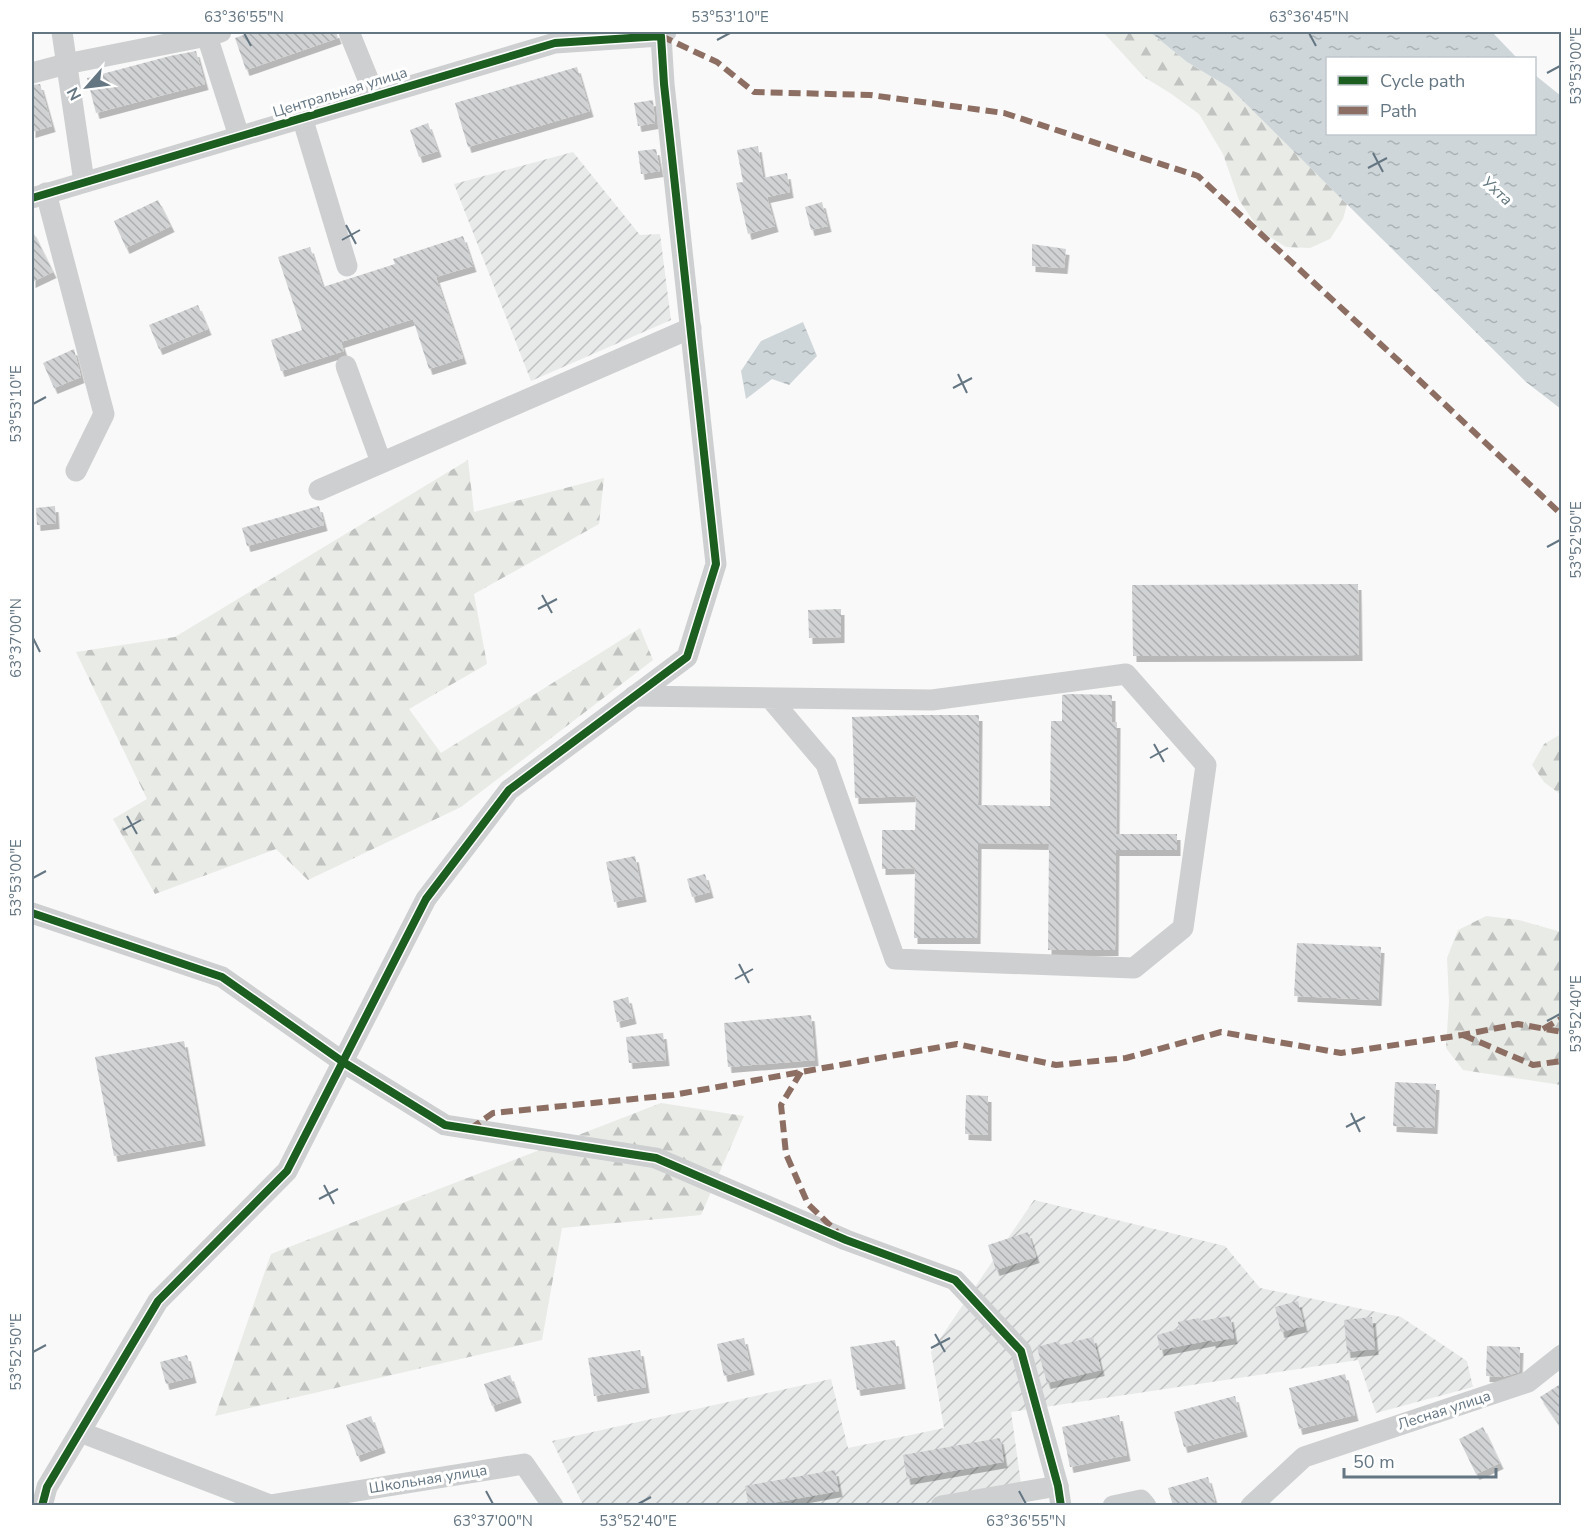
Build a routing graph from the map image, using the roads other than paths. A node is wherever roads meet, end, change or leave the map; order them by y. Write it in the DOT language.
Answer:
graph roads {
  1 [pos="62,32"];
  2 [pos="349,32"];
  3 [pos="214,34"];
  4 [pos="664,34"];
  5 [pos="66,64"];
  6 [pos="32,73"];
  7 [pos="375,96"];
  8 [pos="302,117"];
  9 [pos="239,136"];
  10 [pos="84,182"];
  11 [pos="38,196"];
  12 [pos="347,266"];
  13 [pos="691,328"];
  14 [pos="346,366"];
  15 [pos="381,462"];
  16 [pos="76,471"];
  17 [pos="319,490"];
  18 [pos="634,696"];
  19 [pos="770,698"];
  20 [pos="32,913"];
  21 [pos="343,1062"];
  22 [pos="1554,1361"];
  23 [pos="80,1432"];
  24 [pos="1060,1496"];
  25 [pos="42,1506"];
  26 [pos="553,1506"];
  27 [pos="941,1506"];
  28 [pos="1113,1506"];
  29 [pos="1146,1506"];
  30 [pos="1251,1506"];
  1 -- 5 [label="street"];
  2 -- 7 [label="street"];
  3 -- 5 [label="street"];
  3 -- 9 [label="street"];
  4 -- 7 [label="street, Центральная улица"];
  4 -- 13 [label="street"];
  5 -- 6 [label="street"];
  5 -- 10 [label="street"];
  7 -- 8 [label="street, Центральная улица"];
  8 -- 9 [label="street, Центральная улица"];
  8 -- 12 [label="street"];
  9 -- 10 [label="street, Центральная улица"];
  10 -- 11 [label="street, Центральная улица"];
  11 -- 16 [label="street"];
  13 -- 15 [label="street"];
  13 -- 18 [label="street"];
  14 -- 15 [label="street"];
  15 -- 17 [label="street"];
  18 -- 19 [label="street"];
  18 -- 21 [label="street"];
  19 -- 19 [label="street"];
  20 -- 21 [label="street"];
  21 -- 23 [label="street"];
  21 -- 24 [label="street"];
  22 -- 30 [label="street, Лесная улица"];
  23 -- 25 [label="street"];
  23 -- 26 [label="street, Школьная улица"];
  24 -- 27 [label="street"];
  28 -- 29 [label="street"];
}
